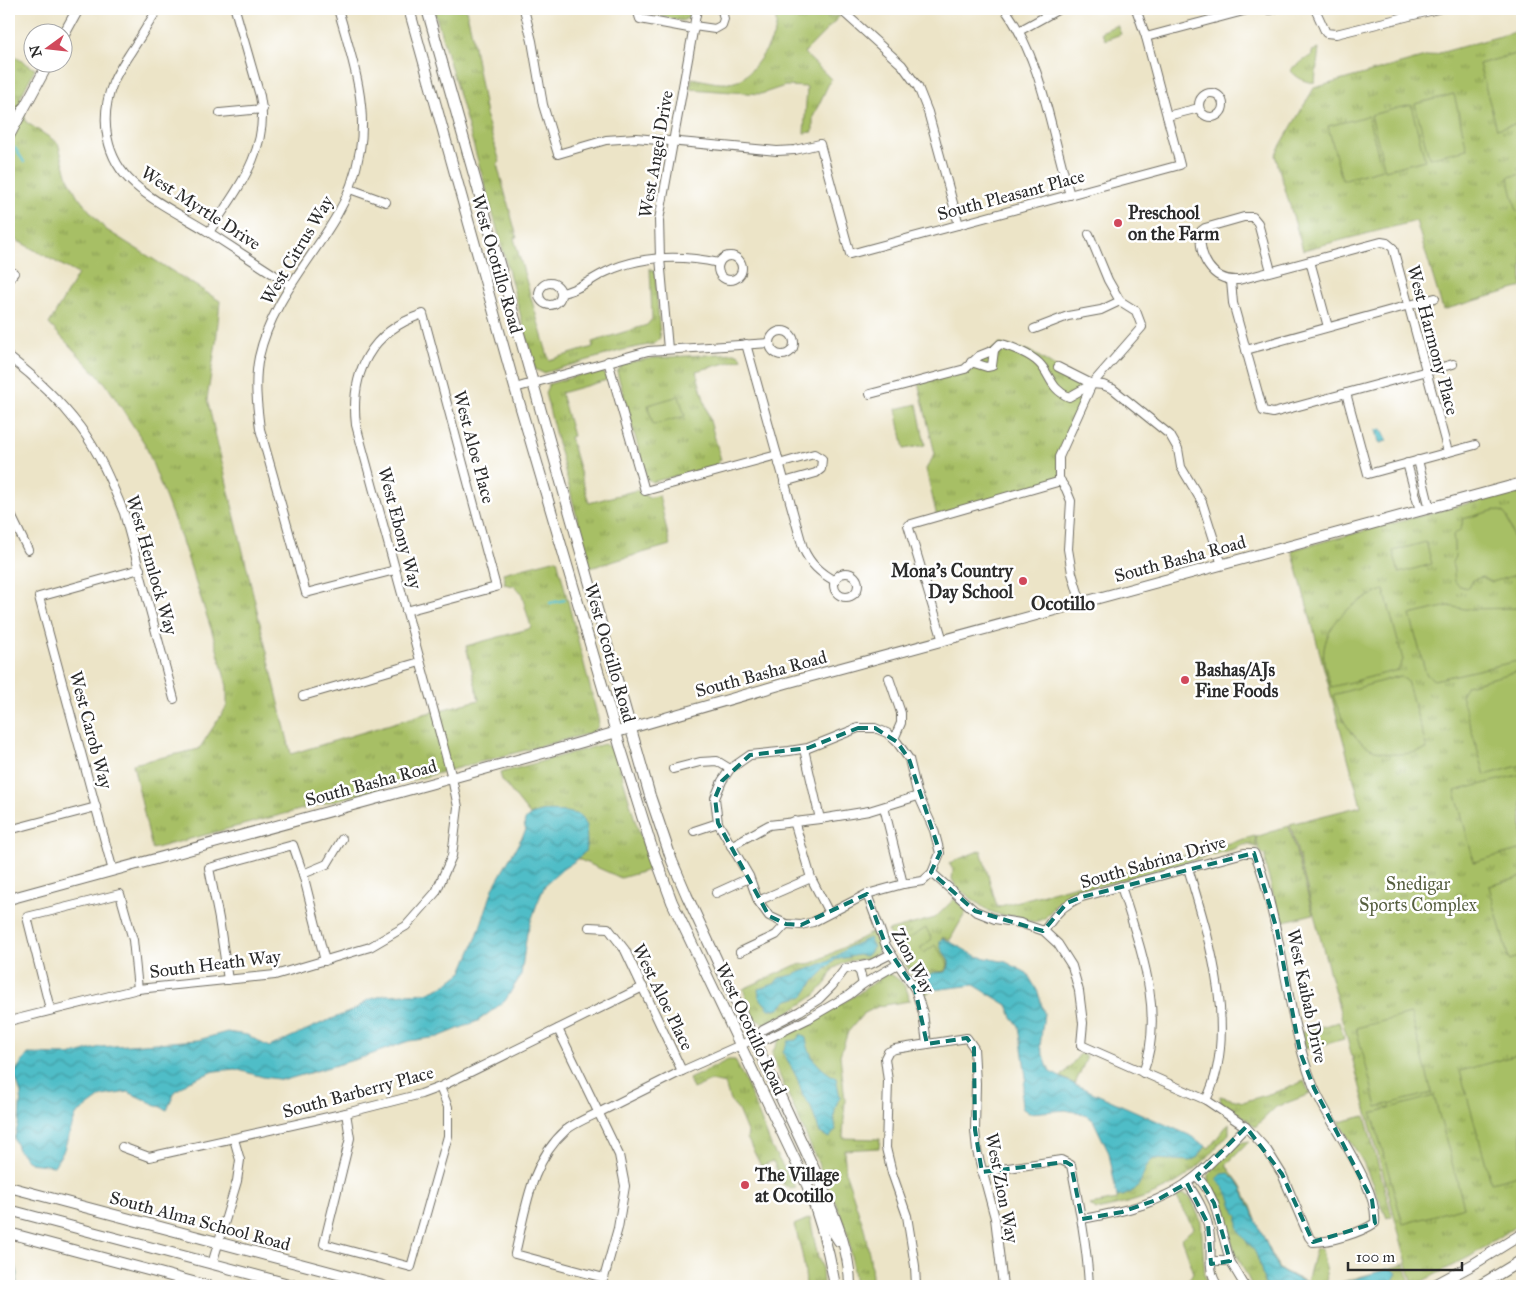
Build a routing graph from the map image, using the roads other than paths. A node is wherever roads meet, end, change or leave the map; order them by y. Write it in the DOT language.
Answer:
graph roads {
  1 [pos="78,9"];
  2 [pos="158,9"];
  3 [pos="236,9"];
  4 [pos="338,9"];
  5 [pos="408,9"];
  6 [pos="427,9"];
  7 [pos="524,9"];
  8 [pos="637,9"];
  9 [pos="697,9"];
  10 [pos="719,9"];
  11 [pos="840,9"];
  12 [pos="1004,9"];
  13 [pos="1059,9"];
  14 [pos="1136,9"];
  15 [pos="1251,9"];
  16 [pos="1315,9"];
  17 [pos="1438,9"];
  18 [pos="71,22"];
  19 [pos="694,27"];
  20 [pos="1019,31"];
  21 [pos="1146,37"];
  22 [pos="44,72"];
  23 [pos="1199,108"];
  24 [pos="263,109"];
  25 [pos="220,113"];
  26 [pos="1167,116"];
  27 [pos="9,136"];
  28 [pos="673,141"];
  29 [pos="350,189"];
  30 [pos="1070,195"];
  31 [pos="386,202"];
  32 [pos="959,224"];
  33 [pos="209,232"];
  34 [pos="1089,234"];
  35 [pos="660,258"];
  36 [pos="1310,261"];
  37 [pos="719,264"];
  38 [pos="1272,271"];
  39 [pos="1231,281"];
  40 [pos="290,285"];
  41 [pos="561,293"];
  42 [pos="1435,298"];
  43 [pos="1120,301"];
  44 [pos="1408,306"];
  45 [pos="423,314"];
  46 [pos="1328,328"];
  47 [pos="1034,329"];
  48 [pos="770,343"];
  49 [pos="746,344"];
  50 [pos="668,348"];
  51 [pos="994,350"];
  52 [pos="1246,350"];
  53 [pos="9,357"];
  54 [pos="608,361"];
  55 [pos="971,362"];
  56 [pos="1453,364"];
  57 [pos="1058,367"];
  58 [pos="1426,371"];
  59 [pos="533,383"];
  60 [pos="1092,384"];
  61 [pos="515,388"];
  62 [pos="1346,393"];
  63 [pos="870,394"];
  64 [pos="1475,445"];
  65 [pos="1448,452"];
  66 [pos="777,455"];
  67 [pos="1418,460"];
  68 [pos="1408,463"];
  69 [pos="779,464"];
  70 [pos="1422,478"];
  71 [pos="1412,480"];
  72 [pos="1061,481"];
  73 [pos="784,482"];
  74 [pos="1522,483"];
  75 [pos="1425,510"];
  76 [pos="9,511"];
  77 [pos="28,550"];
  78 [pos="1222,565"];
  79 [pos="140,569"];
  80 [pos="396,570"];
  81 [pos="835,581"];
  82 [pos="1081,603"];
  83 [pos="406,611"];
  84 [pos="943,641"];
  85 [pos="420,662"];
  86 [pos="889,678"];
  87 [pos="303,696"];
  88 [pos="174,699"];
  89 [pos="630,729"];
  90 [pos="616,732"];
  91 [pos="894,739"];
  92 [pos="804,749"];
  93 [pos="673,769"];
  94 [pos="730,769"];
  95 [pos="452,778"];
  96 [pos="918,796"];
  97 [pos="96,807"];
  98 [pos="884,807"];
  99 [pos="820,820"];
  100 [pos="794,822"];
  101 [pos="718,823"];
  102 [pos="9,830"];
  103 [pos="694,831"];
  104 [pos="342,839"];
  105 [pos="731,846"];
  106 [pos="1254,853"];
  107 [pos="1188,868"];
  108 [pos="113,871"];
  109 [pos="932,872"];
  110 [pos="303,874"];
  111 [pos="749,878"];
  112 [pos="811,878"];
  113 [pos="902,884"];
  114 [pos="1121,886"];
  115 [pos="716,893"];
  116 [pos="867,894"];
  117 [pos="9,899"];
  118 [pos="758,902"];
  119 [pos="829,913"];
  120 [pos="786,924"];
  121 [pos="588,927"];
  122 [pos="1044,931"];
  123 [pos="740,952"];
  124 [pos="891,954"];
  125 [pos="325,961"];
  126 [pos="898,964"];
  127 [pos="854,966"];
  128 [pos="228,980"];
  129 [pos="862,984"];
  130 [pos="643,987"];
  131 [pos="138,989"];
  132 [pos="50,1009"];
  133 [pos="9,1021"];
  134 [pos="558,1029"];
  135 [pos="754,1038"];
  136 [pos="927,1044"];
  137 [pos="740,1045"];
  138 [pos="682,1071"];
  139 [pos="1143,1074"];
  140 [pos="440,1087"];
  141 [pos="1206,1100"];
  142 [pos="599,1113"];
  143 [pos="346,1114"];
  144 [pos="1246,1127"];
  145 [pos="234,1139"];
  146 [pos="122,1148"];
  147 [pos="982,1172"];
  148 [pos="1197,1176"];
  149 [pos="1187,1183"];
  150 [pos="9,1187"];
  151 [pos="810,1192"];
  152 [pos="9,1210"];
  153 [pos="1082,1219"];
  154 [pos="9,1233"];
  155 [pos="1522,1234"];
  156 [pos="218,1242"];
  157 [pos="844,1248"];
  158 [pos="1522,1260"];
  159 [pos="1230,1261"];
  160 [pos="212,1264"];
  161 [pos="1211,1264"];
  162 [pos="208,1286"];
  163 [pos="296,1286"];
  164 [pos="383,1286"];
  165 [pos="835,1286"];
  166 [pos="850,1286"];
  167 [pos="916,1286"];
  168 [pos="1003,1286"];
  169 [pos="1089,1286"];
  170 [pos="1218,1286"];
  171 [pos="1245,1286"];
  172 [pos="1433,1286"];
  173 [pos="1479,1286"];
  1 -- 18 [label="main road"];
  2 -- 33 [label="street, West Myrtle Drive"];
  3 -- 24 [label="street"];
  4 -- 29 [label="street, West Citrus Way"];
  5 -- 61 [label="main road, West Ocotillo Road"];
  6 -- 59 [label="main road, West Ocotillo Road"];
  7 -- 28 [label="street"];
  8 -- 19 [label="street"];
  9 -- 19 [label="street, West Angel Drive"];
  10 -- 19 [label="street"];
  11 -- 32 [label="street"];
  12 -- 20 [label="street"];
  13 -- 20 [label="street"];
  14 -- 21 [label="street"];
  15 -- 21 [label="street"];
  16 -- 17 [label="street"];
  19 -- 28 [label="street, West Angel Drive"];
  20 -- 30 [label="street"];
  21 -- 26 [label="street"];
  22 -- 27 [label="main road"];
  23 -- 26 [label="street"];
  24 -- 25 [label="street"];
  24 -- 33 [label="street"];
  26 -- 30 [label="street, South Pleasant Place"];
  28 -- 32 [label="street, South Pleasant Place"];
  28 -- 35 [label="street, West Angel Drive"];
  29 -- 31 [label="street"];
  29 -- 40 [label="street, West Citrus Way"];
  30 -- 32 [label="street, South Pleasant Place"];
  33 -- 40 [label="street, West Myrtle Drive"];
  34 -- 43 [label="street"];
  35 -- 37 [label="street"];
  35 -- 41 [label="street"];
  35 -- 50 [label="street, West Angel Drive"];
  36 -- 38 [label="street"];
  36 -- 44 [label="street, West Harmony Place"];
  36 -- 46 [label="street"];
  38 -- 39 [label="street"];
  38 -- 39 [label="street"];
  39 -- 52 [label="street"];
  40 -- 80 [label="street, West Citrus Way"];
  42 -- 44 [label="street"];
  43 -- 47 [label="street"];
  43 -- 60 [label="street"];
  44 -- 46 [label="street"];
  44 -- 58 [label="street, West Harmony Place"];
  45 -- 80 [label="street, West Ebony Way"];
  45 -- 83 [label="street, West Aloe Place"];
  46 -- 52 [label="street"];
  48 -- 49 [label="street"];
  49 -- 50 [label="street"];
  49 -- 66 [label="street"];
  50 -- 54 [label="street"];
  51 -- 55 [label="street"];
  51 -- 55 [label="street"];
  51 -- 60 [label="street"];
  52 -- 62 [label="street"];
  53 -- 79 [label="street, West Hemlock Way"];
  54 -- 59 [label="street"];
  54 -- 66 [label="street"];
  55 -- 63 [label="street"];
  56 -- 58 [label="street"];
  57 -- 60 [label="street"];
  58 -- 62 [label="street"];
  58 -- 65 [label="street, West Harmony Place"];
  59 -- 61 [label="street"];
  59 -- 89 [label="main road, West Ocotillo Road"];
  60 -- 72 [label="street"];
  60 -- 78 [label="street"];
  61 -- 90 [label="main road, West Ocotillo Road"];
  62 -- 68 [label="street"];
  64 -- 65 [label="street"];
  65 -- 67 [label="street"];
  66 -- 69 [label="street"];
  67 -- 68 [label="street"];
  67 -- 70 [label="street"];
  68 -- 71 [label="street"];
  69 -- 73 [label="street"];
  69 -- 73 [label="street"];
  70 -- 71 [label="street"];
  70 -- 75 [label="street"];
  71 -- 75 [label="street"];
  72 -- 82 [label="street"];
  72 -- 84 [label="street"];
  73 -- 81 [label="street"];
  74 -- 75 [label="main road, South Basha Road"];
  75 -- 78 [label="main road, South Basha Road"];
  76 -- 77 [label="street"];
  78 -- 82 [label="main road, South Basha Road"];
  79 -- 88 [label="street, West Hemlock Way"];
  79 -- 97 [label="street, West Carob Way"];
  80 -- 83 [label="street, West Ebony Way"];
  82 -- 84 [label="main road, South Basha Road"];
  83 -- 85 [label="street, West Ebony Way"];
  84 -- 89 [label="main road, South Basha Road"];
  85 -- 87 [label="street"];
  85 -- 95 [label="street, West Ebony Way"];
  86 -- 91 [label="street"];
  89 -- 90 [label="main road, South Basha Road"];
  89 -- 135 [label="main road, West Ocotillo Road"];
  90 -- 95 [label="main road, South Basha Road"];
  90 -- 137 [label="main road, West Ocotillo Road"];
  91 -- 92 [label="street"];
  91 -- 96 [label="street"];
  92 -- 94 [label="street"];
  92 -- 99 [label="street"];
  93 -- 94 [label="street"];
  94 -- 101 [label="street"];
  95 -- 108 [label="main road, South Basha Road"];
  95 -- 125 [label="street, South Heath Way"];
  96 -- 98 [label="street"];
  96 -- 109 [label="street"];
  97 -- 102 [label="street"];
  97 -- 108 [label="street, West Carob Way"];
  98 -- 99 [label="street"];
  98 -- 113 [label="street"];
  99 -- 100 [label="street"];
  100 -- 105 [label="street"];
  100 -- 112 [label="street"];
  101 -- 103 [label="street"];
  101 -- 105 [label="street"];
  104 -- 110 [label="street"];
  105 -- 111 [label="street"];
  106 -- 107 [label="street, South Sabrina Drive"];
  106 -- 144 [label="street, West Kaibab Drive"];
  107 -- 114 [label="street, South Sabrina Drive"];
  107 -- 141 [label="street"];
  108 -- 117 [label="main road, South Basha Road"];
  109 -- 113 [label="street"];
  109 -- 122 [label="street"];
  110 -- 125 [label="street"];
  110 -- 128 [label="street"];
  111 -- 115 [label="street"];
  111 -- 118 [label="street"];
  112 -- 118 [label="street"];
  112 -- 119 [label="street"];
  113 -- 116 [label="street"];
  114 -- 122 [label="street, South Sabrina Drive"];
  114 -- 139 [label="street"];
  116 -- 119 [label="street"];
  116 -- 124 [label="street, Zion Way"];
  118 -- 120 [label="street"];
  119 -- 120 [label="street"];
  120 -- 123 [label="street"];
  121 -- 130 [label="street, West Aloe Place"];
  122 -- 139 [label="street"];
  124 -- 126 [label="street, Zion Way"];
  124 -- 127 [label="street"];
  125 -- 128 [label="street, South Heath Way"];
  126 -- 129 [label="street"];
  126 -- 136 [label="street, Zion Way"];
  127 -- 129 [label="street"];
  127 -- 135 [label="street"];
  128 -- 131 [label="street, South Heath Way"];
  129 -- 135 [label="street"];
  130 -- 134 [label="street, South Barberry Place"];
  130 -- 138 [label="street, West Aloe Place"];
  131 -- 132 [label="street, South Heath Way"];
  131 -- 132 [label="street"];
  132 -- 133 [label="street, South Heath Way"];
  134 -- 140 [label="street, South Barberry Place"];
  134 -- 142 [label="street"];
  135 -- 137 [label="street"];
  135 -- 157 [label="main road, West Ocotillo Road"];
  136 -- 147 [label="street, West Zion Way"];
  136 -- 167 [label="street"];
  137 -- 138 [label="street"];
  137 -- 151 [label="main road, West Ocotillo Road"];
  138 -- 142 [label="street"];
  139 -- 141 [label="street"];
  140 -- 143 [label="street, South Barberry Place"];
  140 -- 143 [label="street"];
  141 -- 144 [label="street"];
  142 -- 142 [label="street"];
  143 -- 145 [label="street, South Barberry Place"];
  144 -- 148 [label="street"];
  145 -- 146 [label="street, South Barberry Place"];
  145 -- 156 [label="street"];
  147 -- 153 [label="street"];
  147 -- 168 [label="street, West Zion Way"];
  148 -- 149 [label="street"];
  148 -- 159 [label="street"];
  149 -- 153 [label="street"];
  149 -- 161 [label="street"];
  150 -- 156 [label="main road, South Alma School Road"];
  151 -- 157 [label="main road"];
  151 -- 165 [label="main road, West Ocotillo Road"];
  152 -- 160 [label="main road"];
  153 -- 169 [label="street"];
  154 -- 162 [label="main road"];
  155 -- 172 [label="main road"];
  156 -- 160 [label="street"];
  156 -- 164 [label="main road, South Alma School Road"];
  157 -- 166 [label="main road, West Ocotillo Road"];
  158 -- 173 [label="main road"];
  159 -- 161 [label="street"];
  159 -- 171 [label="street"];
  160 -- 163 [label="main road"];
  161 -- 170 [label="street"];
}
